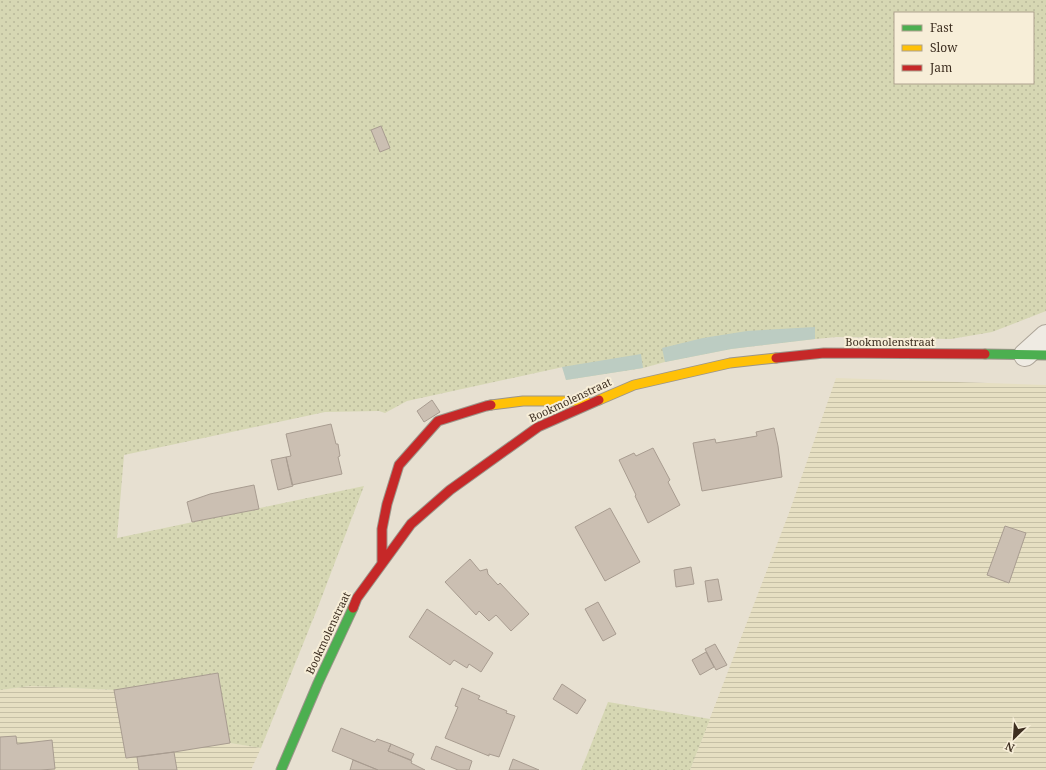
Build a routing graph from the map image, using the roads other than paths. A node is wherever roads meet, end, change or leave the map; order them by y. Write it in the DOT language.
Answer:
graph roads {
  1 [pos="1046,336"];
  2 [pos="1035,355"];
  3 [pos="594,402"];
  4 [pos="382,563"];
  5 [pos="281,770"];
  1 -- 2 [label="street"];
  2 -- 3 [label="street, Bookmolenstraat"];
  3 -- 4 [label="street, Bookmolenstraat"];
  3 -- 4 [label="street"];
  4 -- 5 [label="street, Bookmolenstraat"];
}
